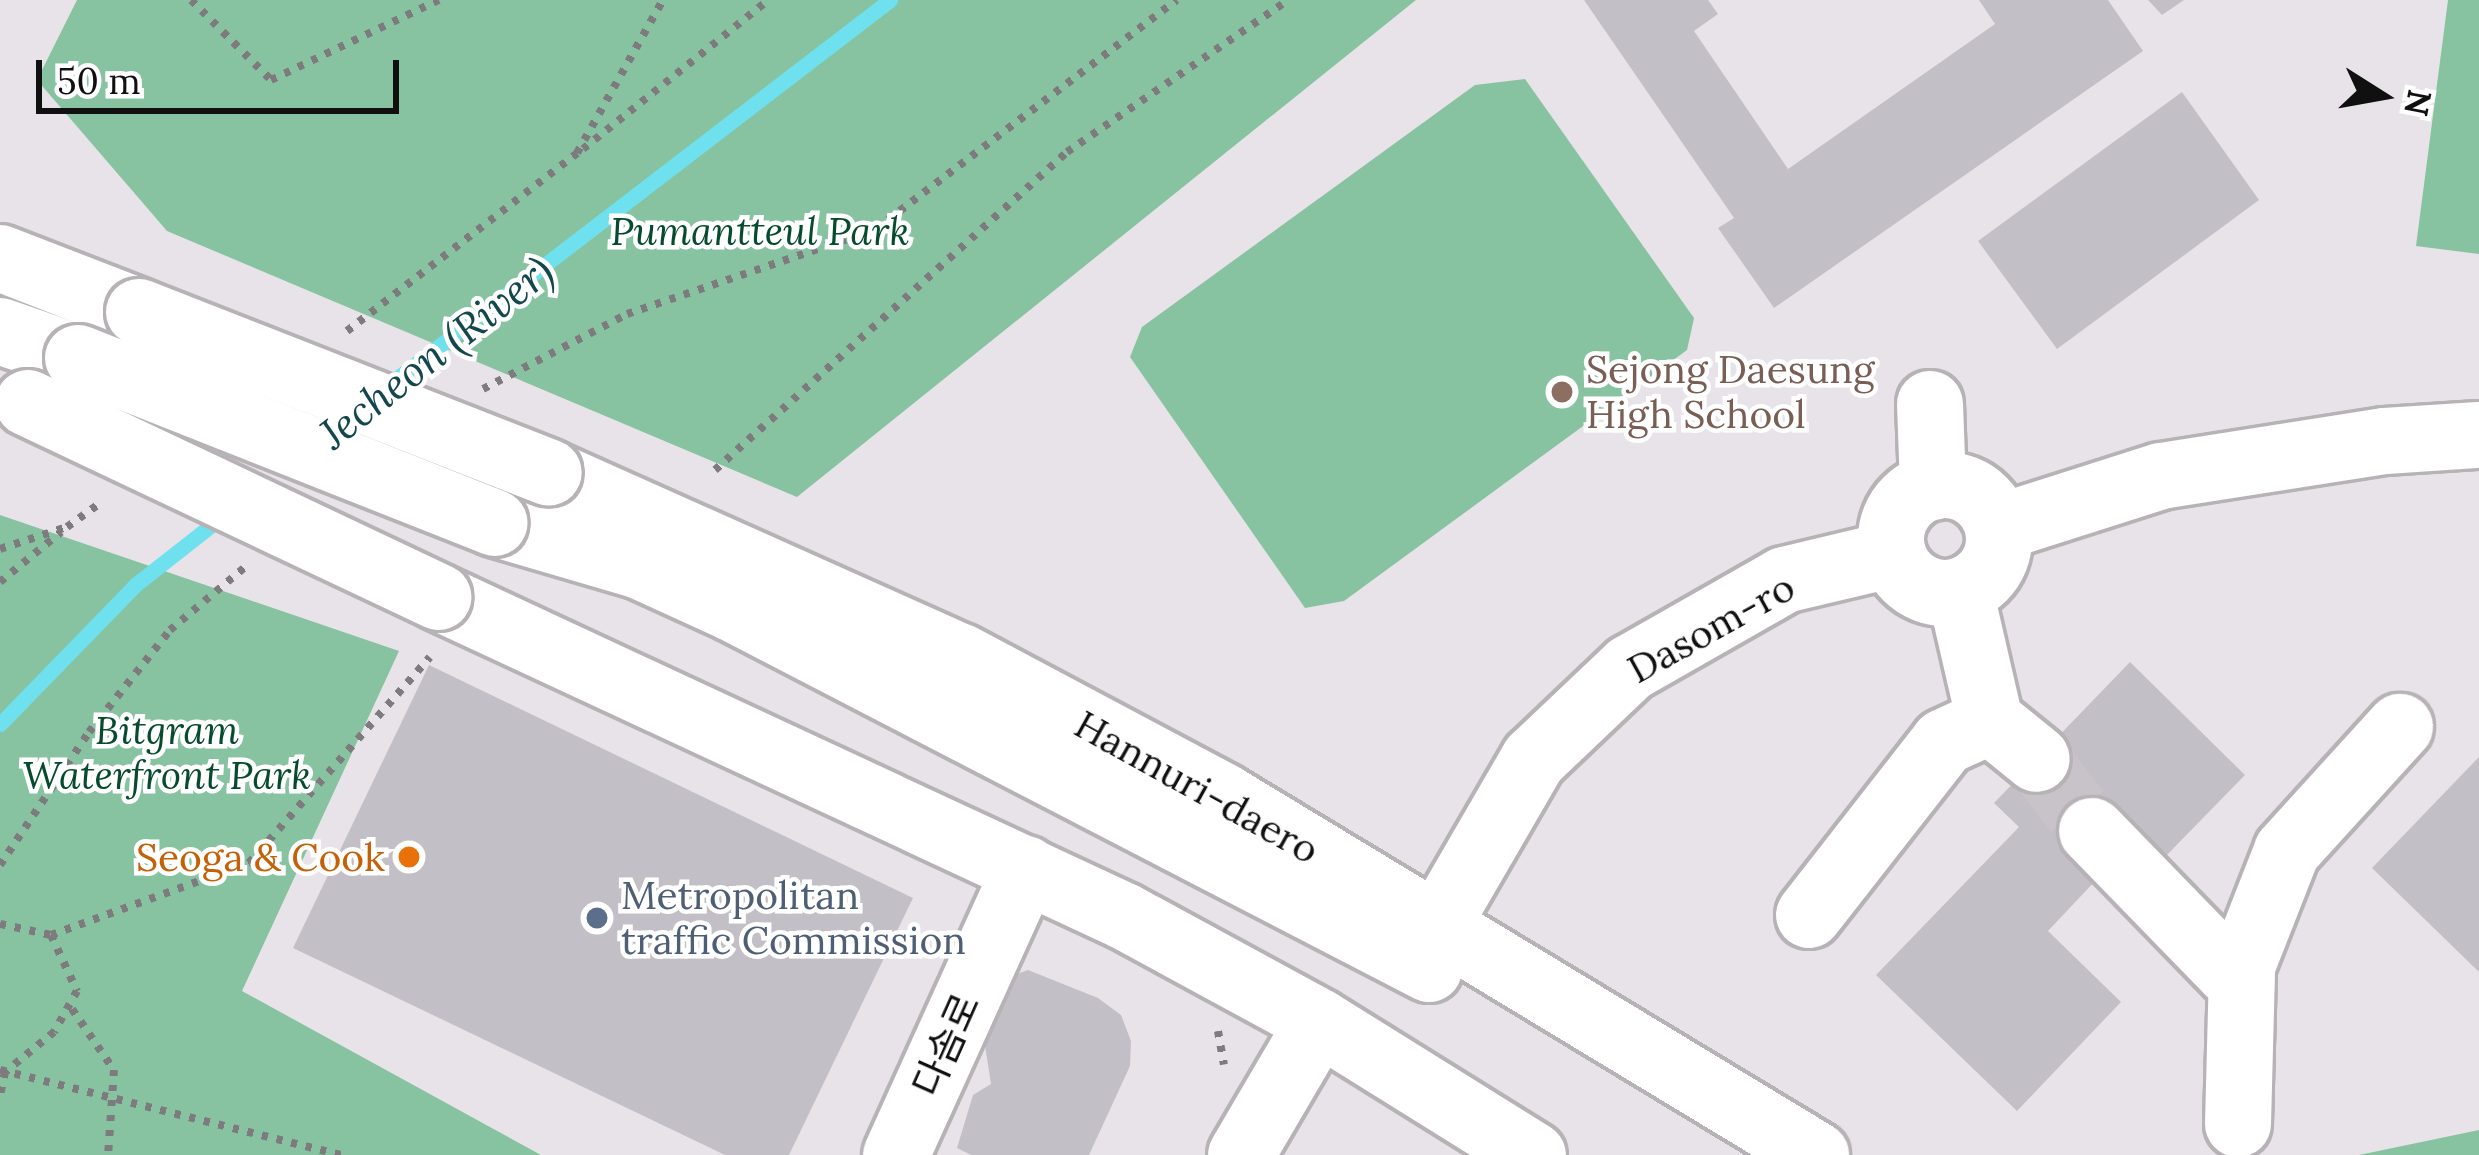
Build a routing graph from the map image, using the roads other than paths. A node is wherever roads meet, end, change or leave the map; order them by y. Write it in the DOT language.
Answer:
graph roads {
  1 [pos="0,258"];
  2 [pos="0,331"];
  3 [pos="14,398"];
  4 [pos="1930,404"];
  5 [pos="2479,435"];
  6 [pos="1934,487"];
  7 [pos="1998,528"];
  8 [pos="1893,554"];
  9 [pos="1960,591"];
  10 [pos="2399,727"];
  11 [pos="2092,831"];
  12 [pos="1026,869"];
  13 [pos="1808,914"];
  14 [pos="1437,926"];
  15 [pos="2241,984"];
  16 [pos="1319,1022"];
  17 [pos="2238,1124"];
  18 [pos="896,1155"];
  19 [pos="1241,1155"];
  20 [pos="1533,1155"];
  21 [pos="1734,1155"];
  22 [pos="1816,1155"];
  1 -- 14 [label="street, Hannuri-daero, bridge"];
  2 -- 21 [label="street, bridge"];
  3 -- 12 [label="street, bridge"];
  4 -- 6 [label="street"];
  5 -- 7 [label="street"];
  6 -- 7 [label="street"];
  6 -- 8 [label="street"];
  7 -- 9 [label="street"];
  8 -- 9 [label="street"];
  8 -- 14 [label="street, Dasom-ro"];
  9 -- 13 [label="street"];
  10 -- 15 [label="street"];
  11 -- 15 [label="street"];
  12 -- 16 [label="street"];
  12 -- 18 [label="street, 다솜로"];
  14 -- 22 [label="street, Hannuri-daero"];
  15 -- 17 [label="street"];
  16 -- 19 [label="street"];
  16 -- 20 [label="street"];
}
